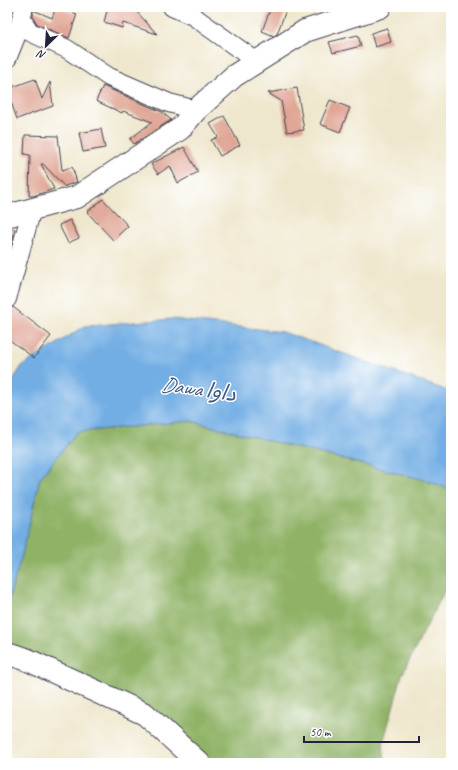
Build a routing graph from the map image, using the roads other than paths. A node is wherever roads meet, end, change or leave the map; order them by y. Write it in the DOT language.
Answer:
graph roads {
  1 [pos="172,7"];
  2 [pos="380,7"];
  3 [pos="23,13"];
  4 [pos="7,59"];
  5 [pos="257,62"];
  6 [pos="196,110"];
  7 [pos="32,209"];
  8 [pos="7,216"];
  9 [pos="7,299"];
  10 [pos="7,653"];
  11 [pos="199,763"];
  1 -- 5 [label="street"];
  2 -- 5 [label="main road"];
  3 -- 4 [label="street"];
  3 -- 6 [label="street"];
  5 -- 6 [label="main road"];
  6 -- 7 [label="main road"];
  7 -- 8 [label="main road"];
  7 -- 9 [label="street"];
  10 -- 11 [label="main road"];
}
